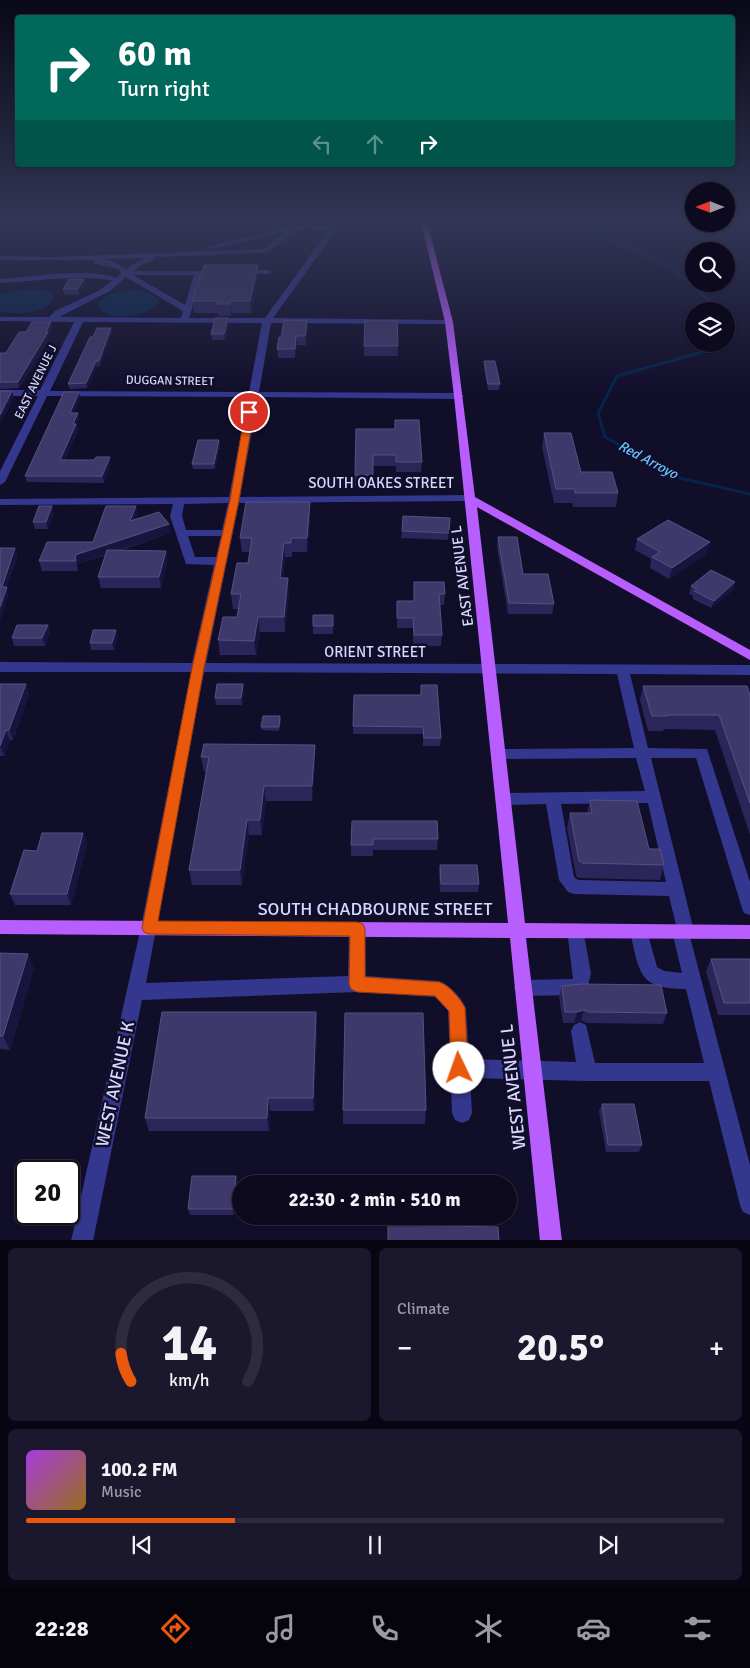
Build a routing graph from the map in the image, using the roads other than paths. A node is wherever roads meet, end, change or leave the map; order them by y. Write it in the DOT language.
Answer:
graph roads {
  1 [pos="18,280"];
  2 [pos="115,280"];
  3 [pos="136,280"];
  4 [pos="197,280"];
  5 [pos="296,280"];
  6 [pos="438,280"];
  7 [pos="0,281"];
  8 [pos="118,281"];
  9 [pos="188,310"];
  10 [pos="0,319"];
  11 [pos="52,319"];
  12 [pos="80,319"];
  13 [pos="184,320"];
  14 [pos="267,321"];
  15 [pos="449,322"];
  16 [pos="44,392"];
  17 [pos="0,393"];
  18 [pos="252,395"];
  19 [pos="459,396"];
  20 [pos="0,482"];
  21 [pos="469,498"];
  22 [pos="234,500"];
  23 [pos="179,501"];
  24 [pos="0,502"];
  25 [pos="182,533"];
  26 [pos="228,533"];
  27 [pos="221,561"];
  28 [pos="0,667"];
  29 [pos="198,668"];
  30 [pos="750,668"];
  31 [pos="490,669"];
  32 [pos="622,670"];
  33 [pos="642,753"];
  34 [pos="499,754"];
  35 [pos="654,797"];
  36 [pos="552,798"];
  37 [pos="503,799"];
  38 [pos="675,889"];
  39 [pos="750,908"];
  40 [pos="0,927"];
  41 [pos="149,928"];
  42 [pos="357,929"];
  43 [pos="516,929"];
  44 [pos="575,930"];
  45 [pos="639,931"];
  46 [pos="683,931"];
  47 [pos="750,932"];
  48 [pos="693,981"];
  49 [pos="357,984"];
  50 [pos="523,988"];
  51 [pos="134,992"];
  52 [pos="580,1031"];
  53 [pos="459,1068"];
  54 [pos="532,1069"];
  55 [pos="587,1072"];
  56 [pos="716,1072"];
  57 [pos="462,1113"];
  58 [pos="750,1206"];
  59 [pos="82,1240"];
  60 [pos="551,1240"];
  1 -- 7 [label="street"];
  2 -- 8 [label="street"];
  3 -- 9 [label="street"];
  4 -- 9 [label="street"];
  5 -- 14 [label="street"];
  6 -- 15 [label="main road, EAST AVENUE L"];
  8 -- 11 [label="street"];
  9 -- 13 [label="street"];
  10 -- 11 [label="street"];
  11 -- 12 [label="street"];
  12 -- 13 [label="street"];
  12 -- 16 [label="street, EAST AVENUE J"];
  13 -- 14 [label="street"];
  14 -- 15 [label="street"];
  14 -- 18 [label="street, WEST AVENUE K"];
  15 -- 19 [label="main road, EAST AVENUE L"];
  16 -- 17 [label="street, DUGGAN STREET"];
  16 -- 18 [label="street, DUGGAN STREET"];
  16 -- 20 [label="street, EAST AVENUE J"];
  18 -- 19 [label="street, DUGGAN STREET"];
  18 -- 22 [label="street, WEST AVENUE K"];
  19 -- 21 [label="main road, EAST AVENUE L"];
  21 -- 22 [label="street, SOUTH OAKES STREET"];
  21 -- 30 [label="main road, SOUTH OAKES STREET"];
  21 -- 31 [label="main road, EAST AVENUE L"];
  22 -- 23 [label="street, SOUTH OAKES STREET"];
  22 -- 26 [label="street, WEST AVENUE K"];
  23 -- 24 [label="street, SOUTH OAKES STREET"];
  23 -- 25 [label="street"];
  25 -- 26 [label="street"];
  25 -- 27 [label="street"];
  26 -- 27 [label="street, WEST AVENUE K"];
  27 -- 29 [label="street, WEST AVENUE K"];
  28 -- 29 [label="street, ORIENT STREET"];
  29 -- 31 [label="street, ORIENT STREET"];
  29 -- 41 [label="street, WEST AVENUE K"];
  30 -- 32 [label="street, ORIENT STREET"];
  31 -- 32 [label="street, ORIENT STREET"];
  31 -- 34 [label="main road, EAST AVENUE L"];
  32 -- 33 [label="street"];
  33 -- 34 [label="street"];
  33 -- 35 [label="street"];
  33 -- 39 [label="street"];
  34 -- 37 [label="main road, EAST AVENUE L"];
  35 -- 36 [label="street"];
  35 -- 38 [label="street"];
  36 -- 37 [label="street"];
  36 -- 38 [label="street"];
  37 -- 43 [label="main road, EAST AVENUE L"];
  38 -- 46 [label="street"];
  40 -- 41 [label="main road, SOUTH CHADBOURNE STREET"];
  41 -- 42 [label="main road, SOUTH CHADBOURNE STREET"];
  41 -- 51 [label="street, WEST AVENUE K"];
  42 -- 43 [label="main road, SOUTH CHADBOURNE STREET"];
  42 -- 49 [label="street"];
  43 -- 44 [label="main road, SOUTH CHADBOURNE STREET"];
  43 -- 50 [label="main road, WEST AVENUE L"];
  44 -- 45 [label="main road, SOUTH CHADBOURNE STREET"];
  44 -- 50 [label="street"];
  45 -- 46 [label="main road, SOUTH CHADBOURNE STREET"];
  45 -- 48 [label="street"];
  46 -- 47 [label="main road, SOUTH CHADBOURNE STREET"];
  46 -- 48 [label="street"];
  48 -- 56 [label="street"];
  49 -- 51 [label="street"];
  49 -- 53 [label="street"];
  50 -- 54 [label="main road, WEST AVENUE L"];
  51 -- 59 [label="street, WEST AVENUE K"];
  52 -- 55 [label="street"];
  53 -- 54 [label="street"];
  53 -- 57 [label="street"];
  54 -- 55 [label="street"];
  54 -- 60 [label="main road, WEST AVENUE L"];
  55 -- 56 [label="street"];
  56 -- 58 [label="street"];
}
